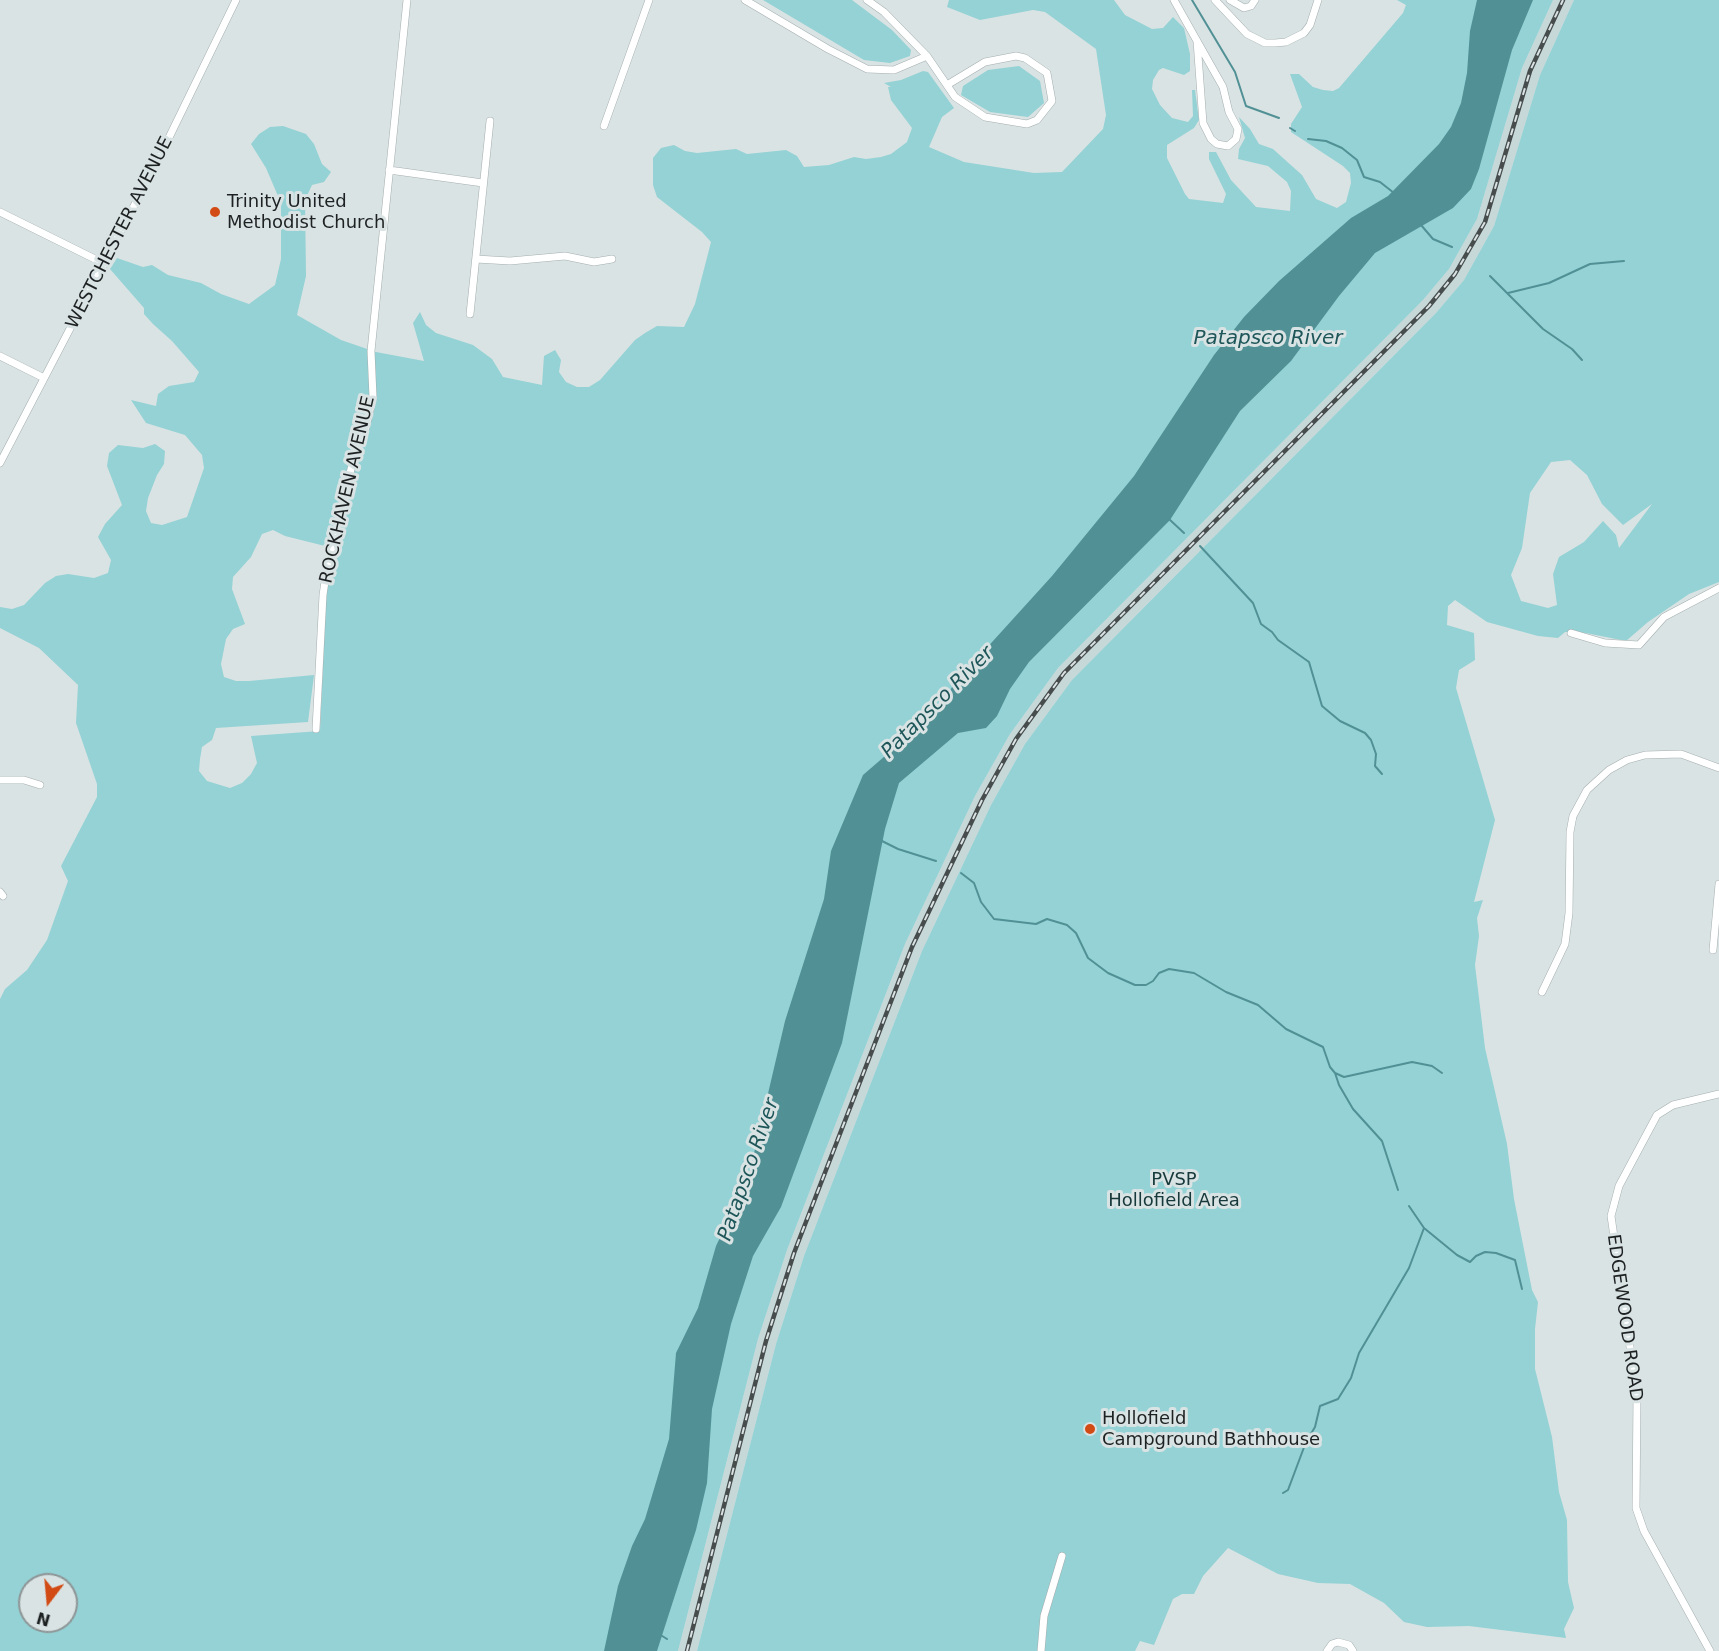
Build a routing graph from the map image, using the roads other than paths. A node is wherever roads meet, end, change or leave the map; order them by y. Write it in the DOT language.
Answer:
graph roads {
  1 [pos="236,0"];
  2 [pos="407,0"];
  3 [pos="649,0"];
  4 [pos="745,0"];
  5 [pos="867,0"];
  6 [pos="1174,0"];
  7 [pos="1215,0"];
  8 [pos="1230,0"];
  9 [pos="1255,0"];
  10 [pos="1318,0"];
  11 [pos="1197,41"];
  12 [pos="927,56"];
  13 [pos="947,85"];
  14 [pos="490,121"];
  15 [pos="604,126"];
  16 [pos="389,170"];
  17 [pos="483,183"];
  18 [pos="0,212"];
  19 [pos="476,259"];
  20 [pos="612,259"];
  21 [pos="105,264"];
  22 [pos="470,314"];
  23 [pos="0,356"];
  24 [pos="44,378"];
  25 [pos="0,463"];
  26 [pos="1719,588"];
  27 [pos="1571,633"];
  28 [pos="316,729"];
  29 [pos="1719,768"];
  30 [pos="0,780"];
  31 [pos="40,785"];
  32 [pos="1719,884"];
  33 [pos="1713,950"];
  34 [pos="1542,992"];
  35 [pos="1719,1094"];
  36 [pos="1062,1556"];
  37 [pos="1041,1651"];
  38 [pos="1327,1651"];
  39 [pos="1353,1651"];
  40 [pos="1710,1651"];
  1 -- 21 [label="street, WESTCHESTER AVENUE"];
  2 -- 16 [label="street, ROCKHAVEN AVENUE"];
  3 -- 15 [label="street"];
  4 -- 12 [label="street"];
  5 -- 12 [label="street"];
  6 -- 11 [label="street"];
  7 -- 10 [label="street"];
  8 -- 9 [label="street"];
  11 -- 11 [label="street"];
  12 -- 13 [label="street"];
  13 -- 13 [label="street"];
  14 -- 17 [label="street"];
  16 -- 17 [label="street"];
  16 -- 28 [label="street, ROCKHAVEN AVENUE"];
  17 -- 19 [label="street"];
  18 -- 21 [label="street"];
  19 -- 20 [label="street"];
  19 -- 22 [label="street"];
  21 -- 24 [label="street, WESTCHESTER AVENUE"];
  23 -- 24 [label="street"];
  24 -- 25 [label="street, WESTCHESTER AVENUE"];
  26 -- 27 [label="street"];
  29 -- 34 [label="street"];
  30 -- 31 [label="street"];
  32 -- 33 [label="street"];
  35 -- 40 [label="street, EDGEWOOD ROAD"];
  36 -- 37 [label="street"];
  38 -- 39 [label="street"];
}
